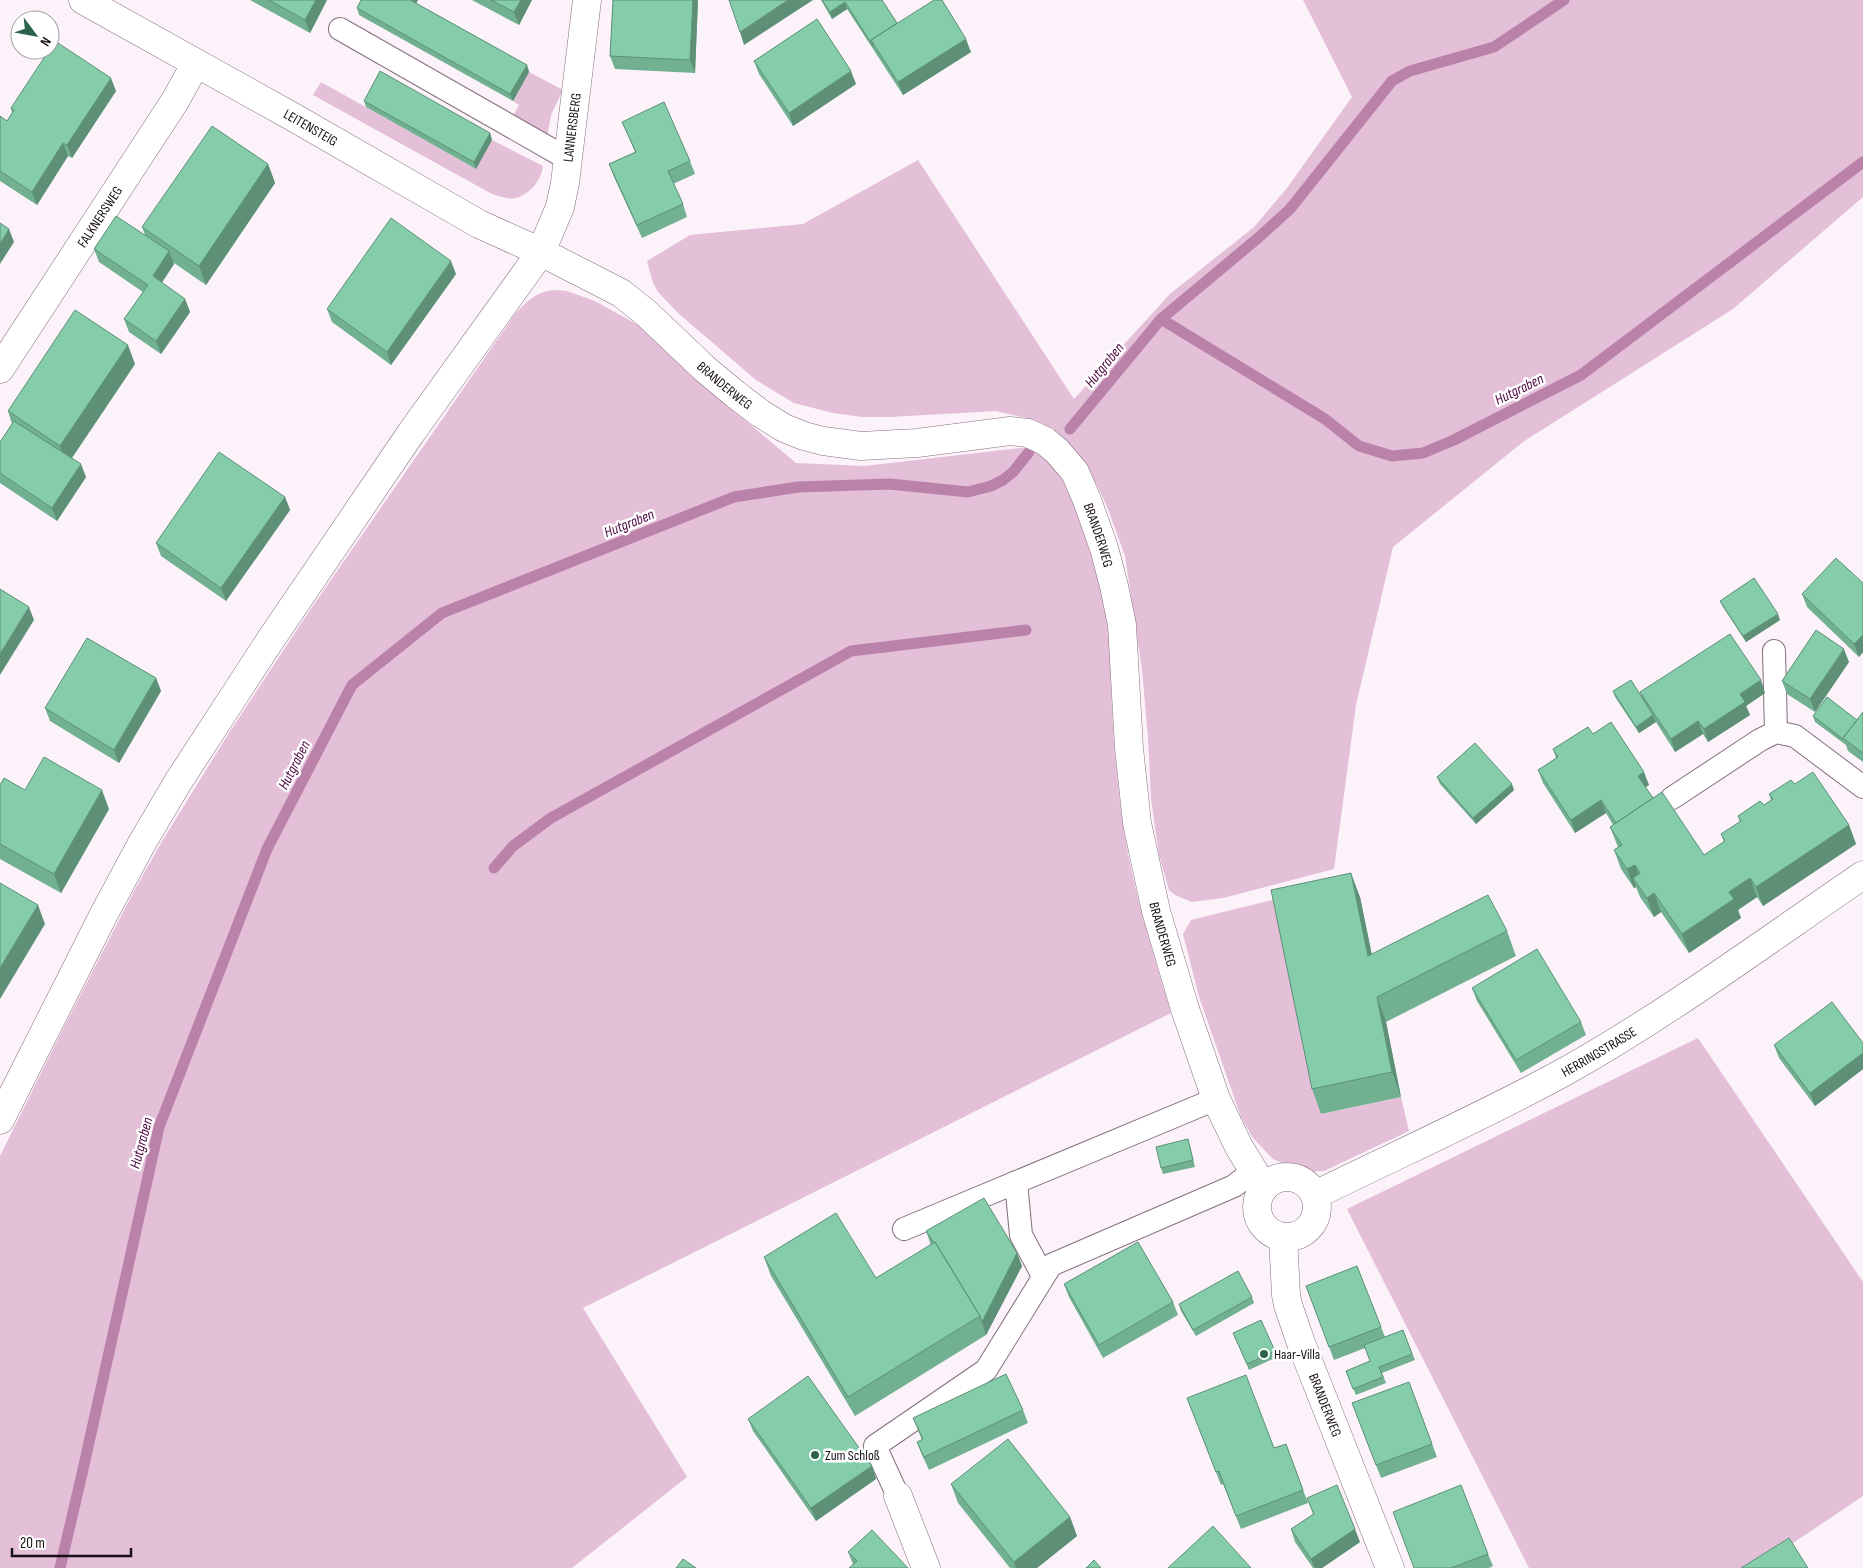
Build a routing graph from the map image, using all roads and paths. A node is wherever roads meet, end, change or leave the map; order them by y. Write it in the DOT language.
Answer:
graph roads {
  1 [pos="83,0"];
  2 [pos="587,0"];
  3 [pos="340,29"];
  4 [pos="196,63"];
  5 [pos="568,159"];
  6 [pos="541,252"];
  7 [pos="0,368"];
  8 [pos="1774,651"];
  9 [pos="1776,732"];
  10 [pos="1863,787"];
  11 [pos="1672,798"];
  12 [pos="1863,876"];
  13 [pos="1216,1099"];
  14 [pos="0,1120"];
  15 [pos="1259,1179"];
  16 [pos="1016,1182"];
  17 [pos="1315,1195"];
  18 [pos="904,1229"];
  19 [pos="1283,1237"];
  20 [pos="1044,1276"];
  21 [pos="898,1496"];
  22 [pos="926,1568"];
  23 [pos="1390,1568"];
  1 -- 4 [label="street, LEITENSTEIG"];
  2 -- 5 [label="street, LANNERSBERG"];
  3 -- 5 [label="lane"];
  4 -- 6 [label="street, LEITENSTEIG"];
  4 -- 7 [label="street, FALKNERSWEG"];
  5 -- 6 [label="street, LANNERSBERG"];
  6 -- 13 [label="street, BRANDERWEG"];
  6 -- 14 [label="street"];
  8 -- 9 [label="lane"];
  9 -- 10 [label="lane"];
  9 -- 11 [label="lane"];
  12 -- 17 [label="street, HERRINGSTRASSE"];
  13 -- 15 [label="street, BRANDERWEG"];
  13 -- 16 [label="lane"];
  15 -- 17 [label="street"];
  15 -- 19 [label="street"];
  15 -- 20 [label="lane"];
  16 -- 18 [label="lane"];
  16 -- 20 [label="lane"];
  17 -- 19 [label="street"];
  19 -- 23 [label="street, BRANDERWEG"];
  20 -- 21 [label="lane"];
  21 -- 22 [label="street"];
}
